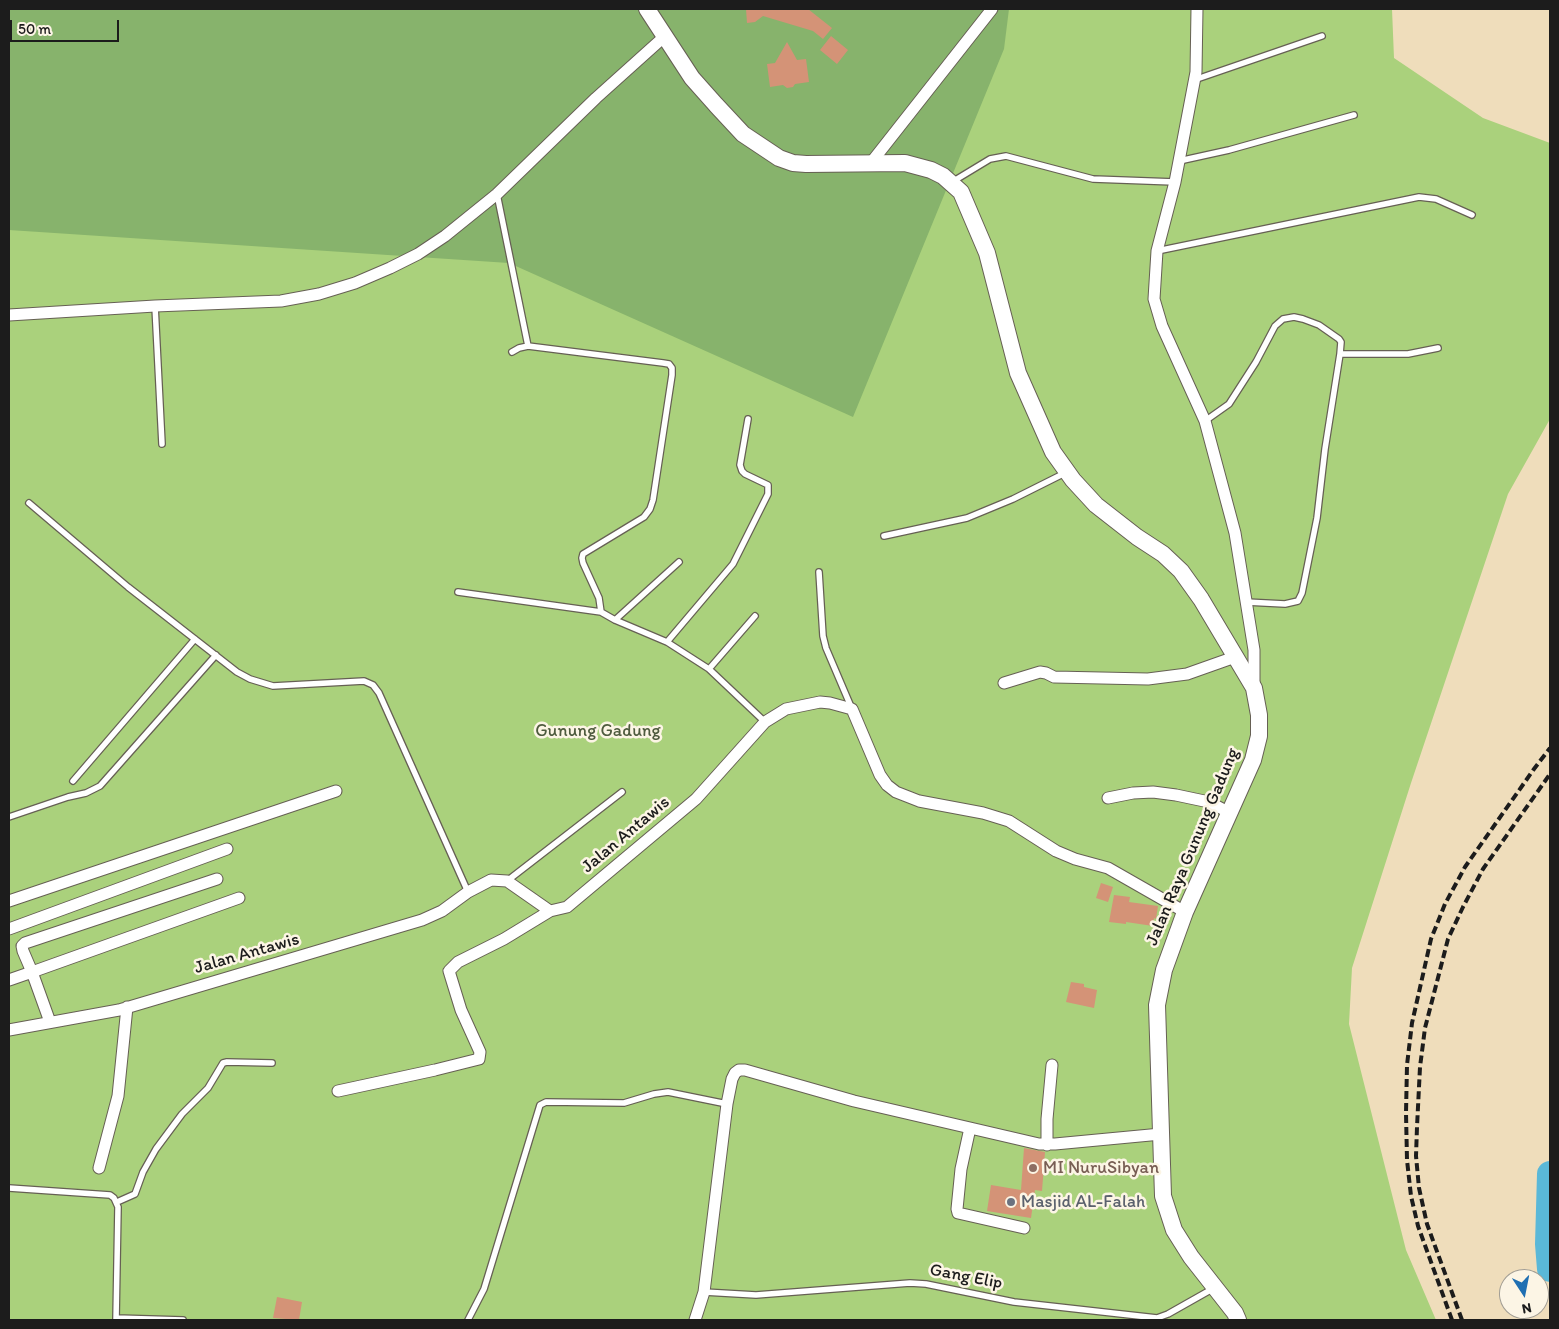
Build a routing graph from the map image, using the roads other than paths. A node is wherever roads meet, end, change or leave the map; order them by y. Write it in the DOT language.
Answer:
graph roads {
  1 [pos="647,9"];
  2 [pos="992,9"];
  3 [pos="1197,9"];
  4 [pos="665,36"];
  5 [pos="1322,36"];
  6 [pos="1194,80"];
  7 [pos="1354,115"];
  8 [pos="1179,161"];
  9 [pos="870,164"];
  10 [pos="952,182"];
  11 [pos="1175,182"];
  12 [pos="497,194"];
  13 [pos="1472,215"];
  14 [pos="1157,251"];
  15 [pos="155,306"];
  16 [pos="9,316"];
  17 [pos="528,346"];
  18 [pos="1438,348"];
  19 [pos="512,352"];
  20 [pos="1340,354"];
  21 [pos="748,419"];
  22 [pos="1205,421"];
  23 [pos="162,444"];
  24 [pos="1067,472"];
  25 [pos="29,503"];
  26 [pos="884,536"];
  27 [pos="679,562"];
  28 [pos="819,572"];
  29 [pos="458,592"];
  30 [pos="1246,602"];
  31 [pos="601,612"];
  32 [pos="755,616"];
  33 [pos="615,620"];
  34 [pos="195,639"];
  35 [pos="667,642"];
  36 [pos="216,655"];
  37 [pos="1236,657"];
  38 [pos="709,669"];
  39 [pos="1004,683"];
  40 [pos="1254,688"];
  41 [pos="852,709"];
  42 [pos="765,722"];
  43 [pos="73,781"];
  44 [pos="336,791"];
  45 [pos="622,792"];
  46 [pos="1108,798"];
  47 [pos="1230,812"];
  48 [pos="9,817"];
  49 [pos="227,849"];
  50 [pos="216,879"];
  51 [pos="506,881"];
  52 [pos="468,892"];
  53 [pos="239,898"];
  54 [pos="9,901"];
  55 [pos="550,911"];
  56 [pos="1186,912"];
  57 [pos="9,928"];
  58 [pos="32,972"];
  59 [pos="9,980"];
  60 [pos="127,1007"];
  61 [pos="50,1022"];
  62 [pos="9,1030"];
  63 [pos="272,1063"];
  64 [pos="1052,1065"];
  65 [pos="338,1092"];
  66 [pos="727,1104"];
  67 [pos="970,1128"];
  68 [pos="1162,1134"];
  69 [pos="1047,1145"];
  70 [pos="99,1168"];
  71 [pos="9,1188"];
  72 [pos="117,1202"];
  73 [pos="1024,1228"];
  74 [pos="1214,1288"];
  75 [pos="704,1292"];
  76 [pos="116,1319"];
  77 [pos="183,1320"];
  78 [pos="468,1320"];
  79 [pos="696,1320"];
  80 [pos="1238,1320"];
  1 -- 4 [label="street, Jalan Raya Gunung Gadung"];
  2 -- 9 [label="street"];
  3 -- 6 [label="street"];
  4 -- 9 [label="street, Jalan Raya Gunung Gadung"];
  4 -- 12 [label="street"];
  5 -- 6 [label="lane"];
  6 -- 8 [label="street"];
  7 -- 8 [label="lane"];
  8 -- 11 [label="street"];
  9 -- 10 [label="street, Jalan Raya Gunung Gadung"];
  10 -- 11 [label="lane"];
  10 -- 24 [label="street, Jalan Raya Gunung Gadung"];
  11 -- 14 [label="street"];
  12 -- 15 [label="street"];
  12 -- 17 [label="lane"];
  13 -- 14 [label="lane"];
  14 -- 22 [label="street"];
  15 -- 16 [label="street"];
  15 -- 23 [label="lane"];
  17 -- 19 [label="lane"];
  17 -- 31 [label="lane"];
  18 -- 20 [label="lane"];
  20 -- 22 [label="lane"];
  20 -- 30 [label="lane"];
  21 -- 35 [label="lane"];
  22 -- 30 [label="street"];
  24 -- 26 [label="lane"];
  24 -- 37 [label="street, Jalan Raya Gunung Gadung"];
  25 -- 34 [label="lane"];
  27 -- 33 [label="lane"];
  28 -- 41 [label="lane"];
  29 -- 31 [label="lane"];
  30 -- 40 [label="street"];
  31 -- 33 [label="lane"];
  32 -- 38 [label="lane"];
  33 -- 35 [label="lane"];
  34 -- 36 [label="lane"];
  34 -- 43 [label="lane"];
  35 -- 38 [label="lane"];
  36 -- 48 [label="lane"];
  36 -- 52 [label="lane"];
  37 -- 39 [label="street"];
  37 -- 40 [label="street, Jalan Raya Gunung Gadung"];
  38 -- 42 [label="lane"];
  40 -- 47 [label="street, Jalan Raya Gunung Gadung"];
  41 -- 42 [label="street, Jalan Antawis"];
  41 -- 56 [label="street"];
  42 -- 55 [label="street, Jalan Antawis"];
  44 -- 54 [label="street"];
  45 -- 51 [label="lane"];
  46 -- 47 [label="street"];
  47 -- 56 [label="street, Jalan Raya Gunung Gadung"];
  49 -- 57 [label="street"];
  50 -- 58 [label="street"];
  51 -- 52 [label="street, Jalan Antawis"];
  51 -- 55 [label="street"];
  52 -- 60 [label="street, Jalan Antawis"];
  53 -- 58 [label="street"];
  55 -- 65 [label="street, Jalan Antawis"];
  56 -- 68 [label="street, Jalan Raya Gunung Gadung"];
  58 -- 59 [label="street"];
  58 -- 61 [label="street"];
  60 -- 61 [label="street, Jalan Antawis"];
  60 -- 70 [label="street"];
  61 -- 62 [label="street, Jalan Antawis"];
  63 -- 72 [label="lane"];
  64 -- 69 [label="street"];
  66 -- 67 [label="street"];
  66 -- 75 [label="street"];
  66 -- 78 [label="lane"];
  67 -- 69 [label="street"];
  67 -- 73 [label="street"];
  68 -- 69 [label="street"];
  68 -- 74 [label="street, Jalan Raya Gunung Gadung"];
  71 -- 72 [label="lane"];
  72 -- 76 [label="lane"];
  74 -- 75 [label="lane, Gang Elip"];
  74 -- 80 [label="street, Jalan Raya Gunung Gadung"];
  75 -- 79 [label="street"];
  76 -- 77 [label="lane"];
}
